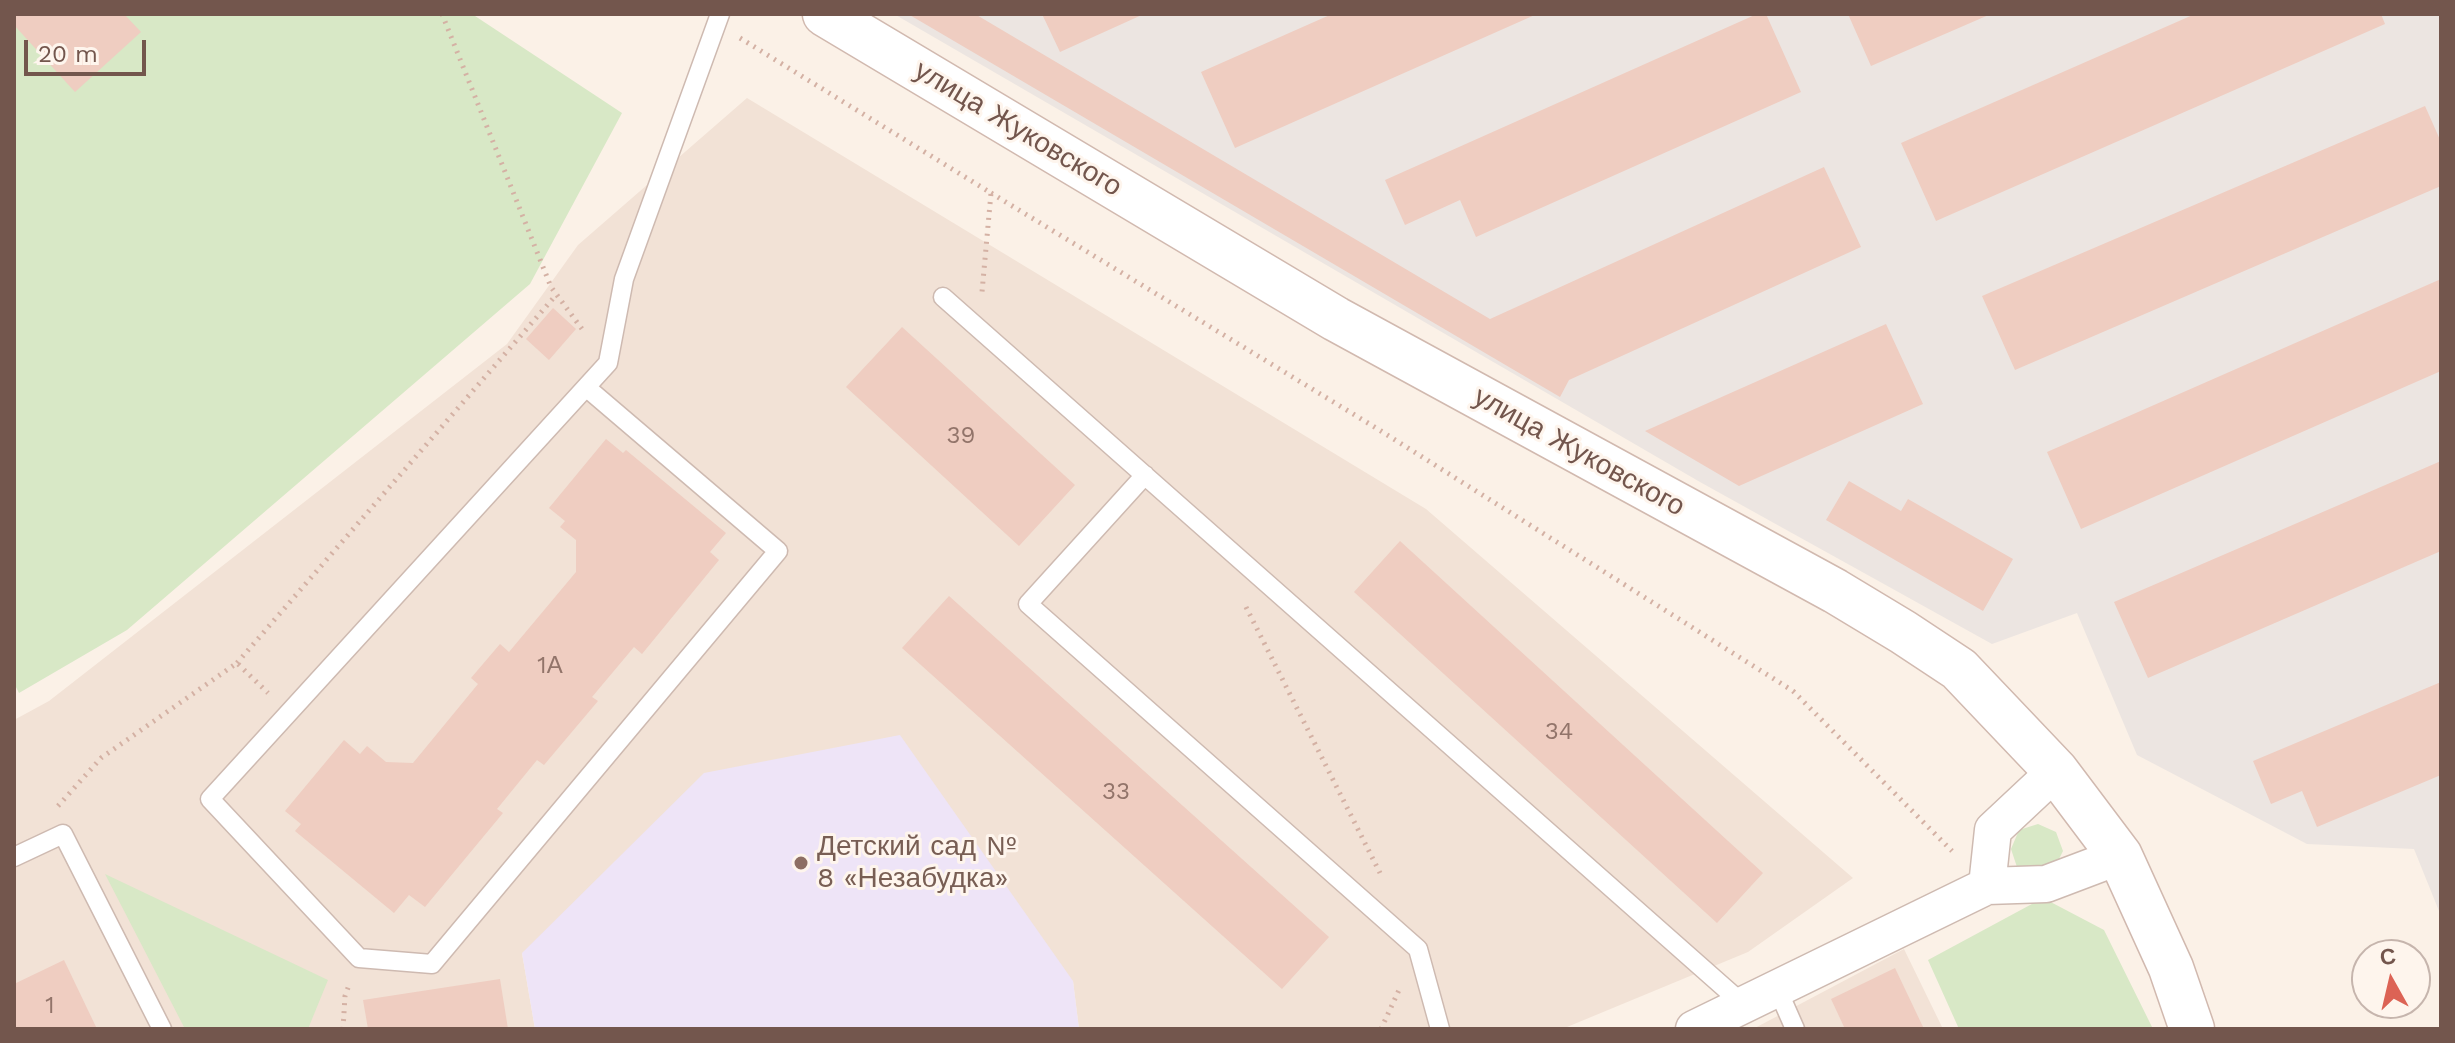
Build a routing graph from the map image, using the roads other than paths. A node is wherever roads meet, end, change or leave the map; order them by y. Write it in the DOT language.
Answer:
graph roads {
  1 [pos="825,14"];
  2 [pos="718,19"];
  3 [pos="943,297"];
  4 [pos="587,388"];
  5 [pos="1145,475"];
  6 [pos="2056,771"];
  7 [pos="2120,856"];
  8 [pos="14,857"];
  9 [pos="1987,886"];
  10 [pos="1777,988"];
  11 [pos="1744,1005"];
  12 [pos="162,1029"];
  13 [pos="1440,1029"];
  14 [pos="1694,1029"];
  15 [pos="1795,1029"];
  16 [pos="2192,1029"];
  1 -- 6 [label="street, улица Жуковского"];
  2 -- 4 [label="lane"];
  3 -- 5 [label="lane"];
  4 -- 4 [label="lane"];
  5 -- 11 [label="lane"];
  5 -- 13 [label="lane"];
  6 -- 7 [label="street, улица Жуковского"];
  6 -- 9 [label="street"];
  7 -- 9 [label="street"];
  7 -- 16 [label="street, улица Жуковского"];
  8 -- 12 [label="lane"];
  9 -- 10 [label="street"];
  10 -- 11 [label="street"];
  10 -- 15 [label="lane"];
  11 -- 14 [label="street"];
}
